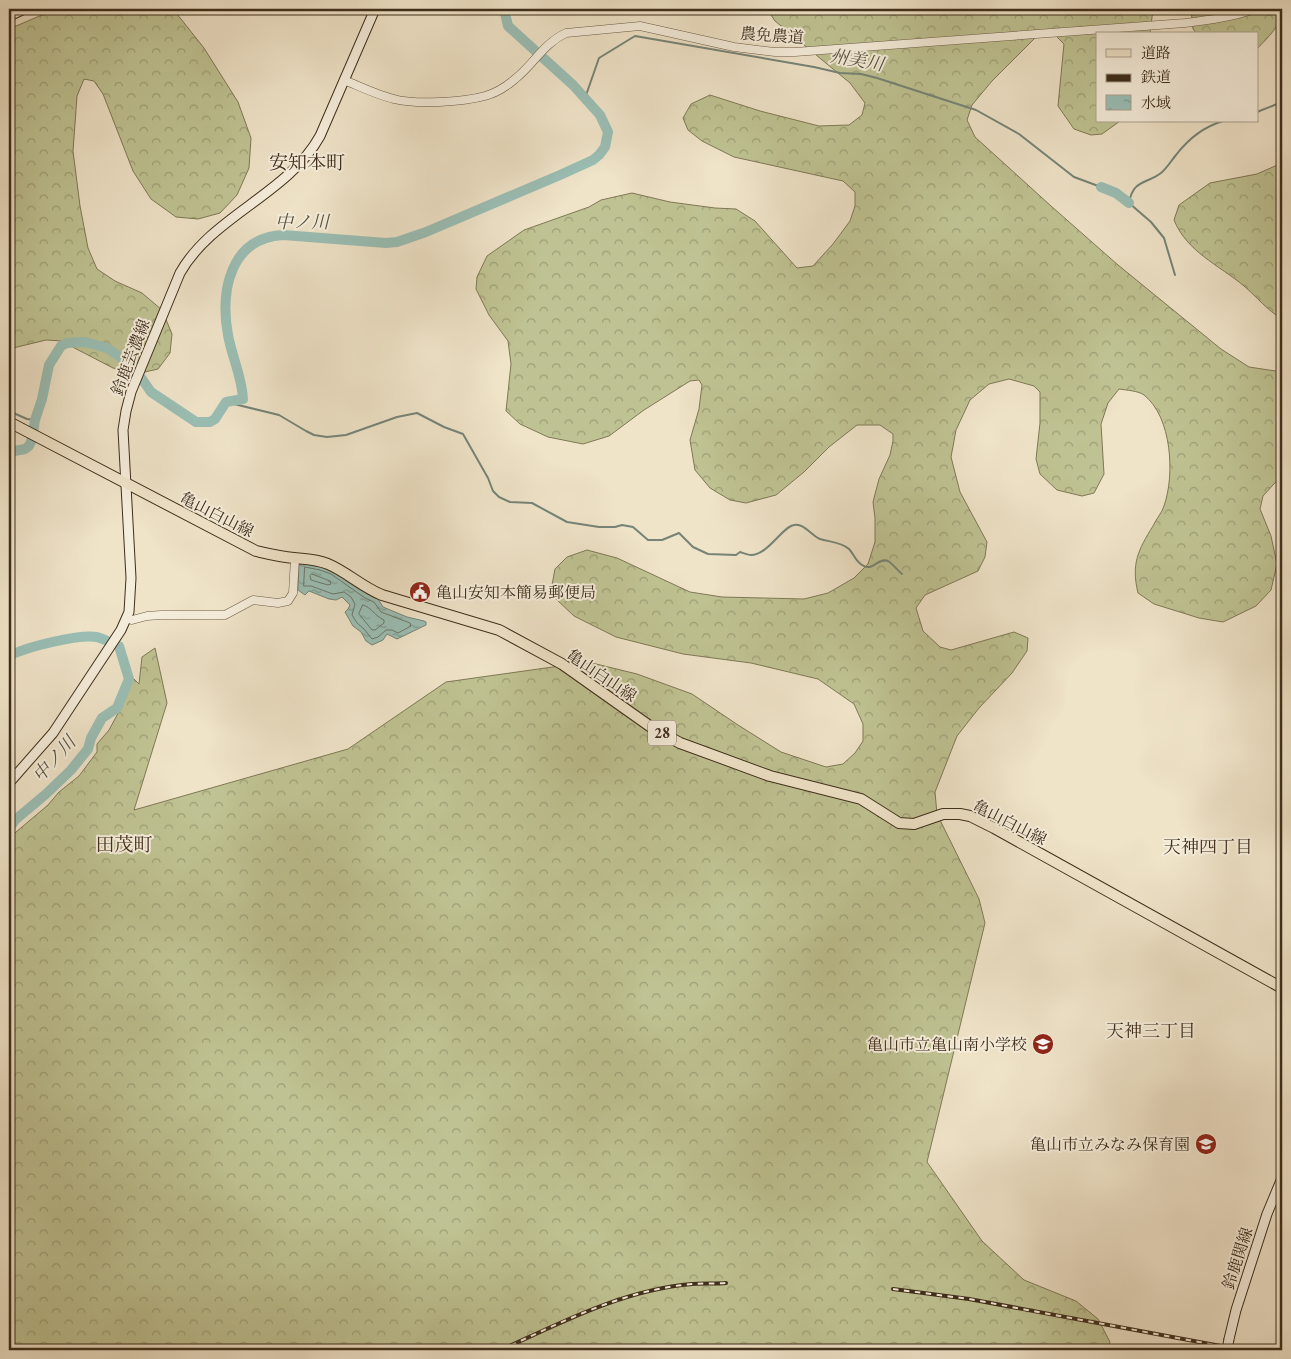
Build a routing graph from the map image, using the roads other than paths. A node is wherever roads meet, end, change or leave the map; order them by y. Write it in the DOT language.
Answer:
graph roads {
  1 [pos="22,9"];
  2 [pos="376,9"];
  3 [pos="1255,9"];
  4 [pos="9,15"];
  5 [pos="344,80"];
  6 [pos="9,422"];
  7 [pos="127,484"];
  8 [pos="296,558"];
  9 [pos="127,618"];
  10 [pos="9,783"];
  11 [pos="1282,988"];
  12 [pos="1282,1178"];
  13 [pos="1227,1350"];
  1 -- 4 [label="highway"];
  2 -- 5 [label="main road, 鈴鹿芸濃線"];
  3 -- 5 [label="street, 農免農道"];
  5 -- 7 [label="main road, 鈴鹿芸濃線"];
  6 -- 7 [label="main road, 亀山白山線 / 28"];
  7 -- 8 [label="main road, 亀山白山線 / 28"];
  7 -- 9 [label="main road, 鈴鹿芸濃線"];
  8 -- 9 [label="street"];
  8 -- 11 [label="main road, 亀山白山線 / 28"];
  9 -- 10 [label="main road, 鈴鹿芸濃線"];
  12 -- 13 [label="main road, 鈴鹿関線, bridge"];
}
